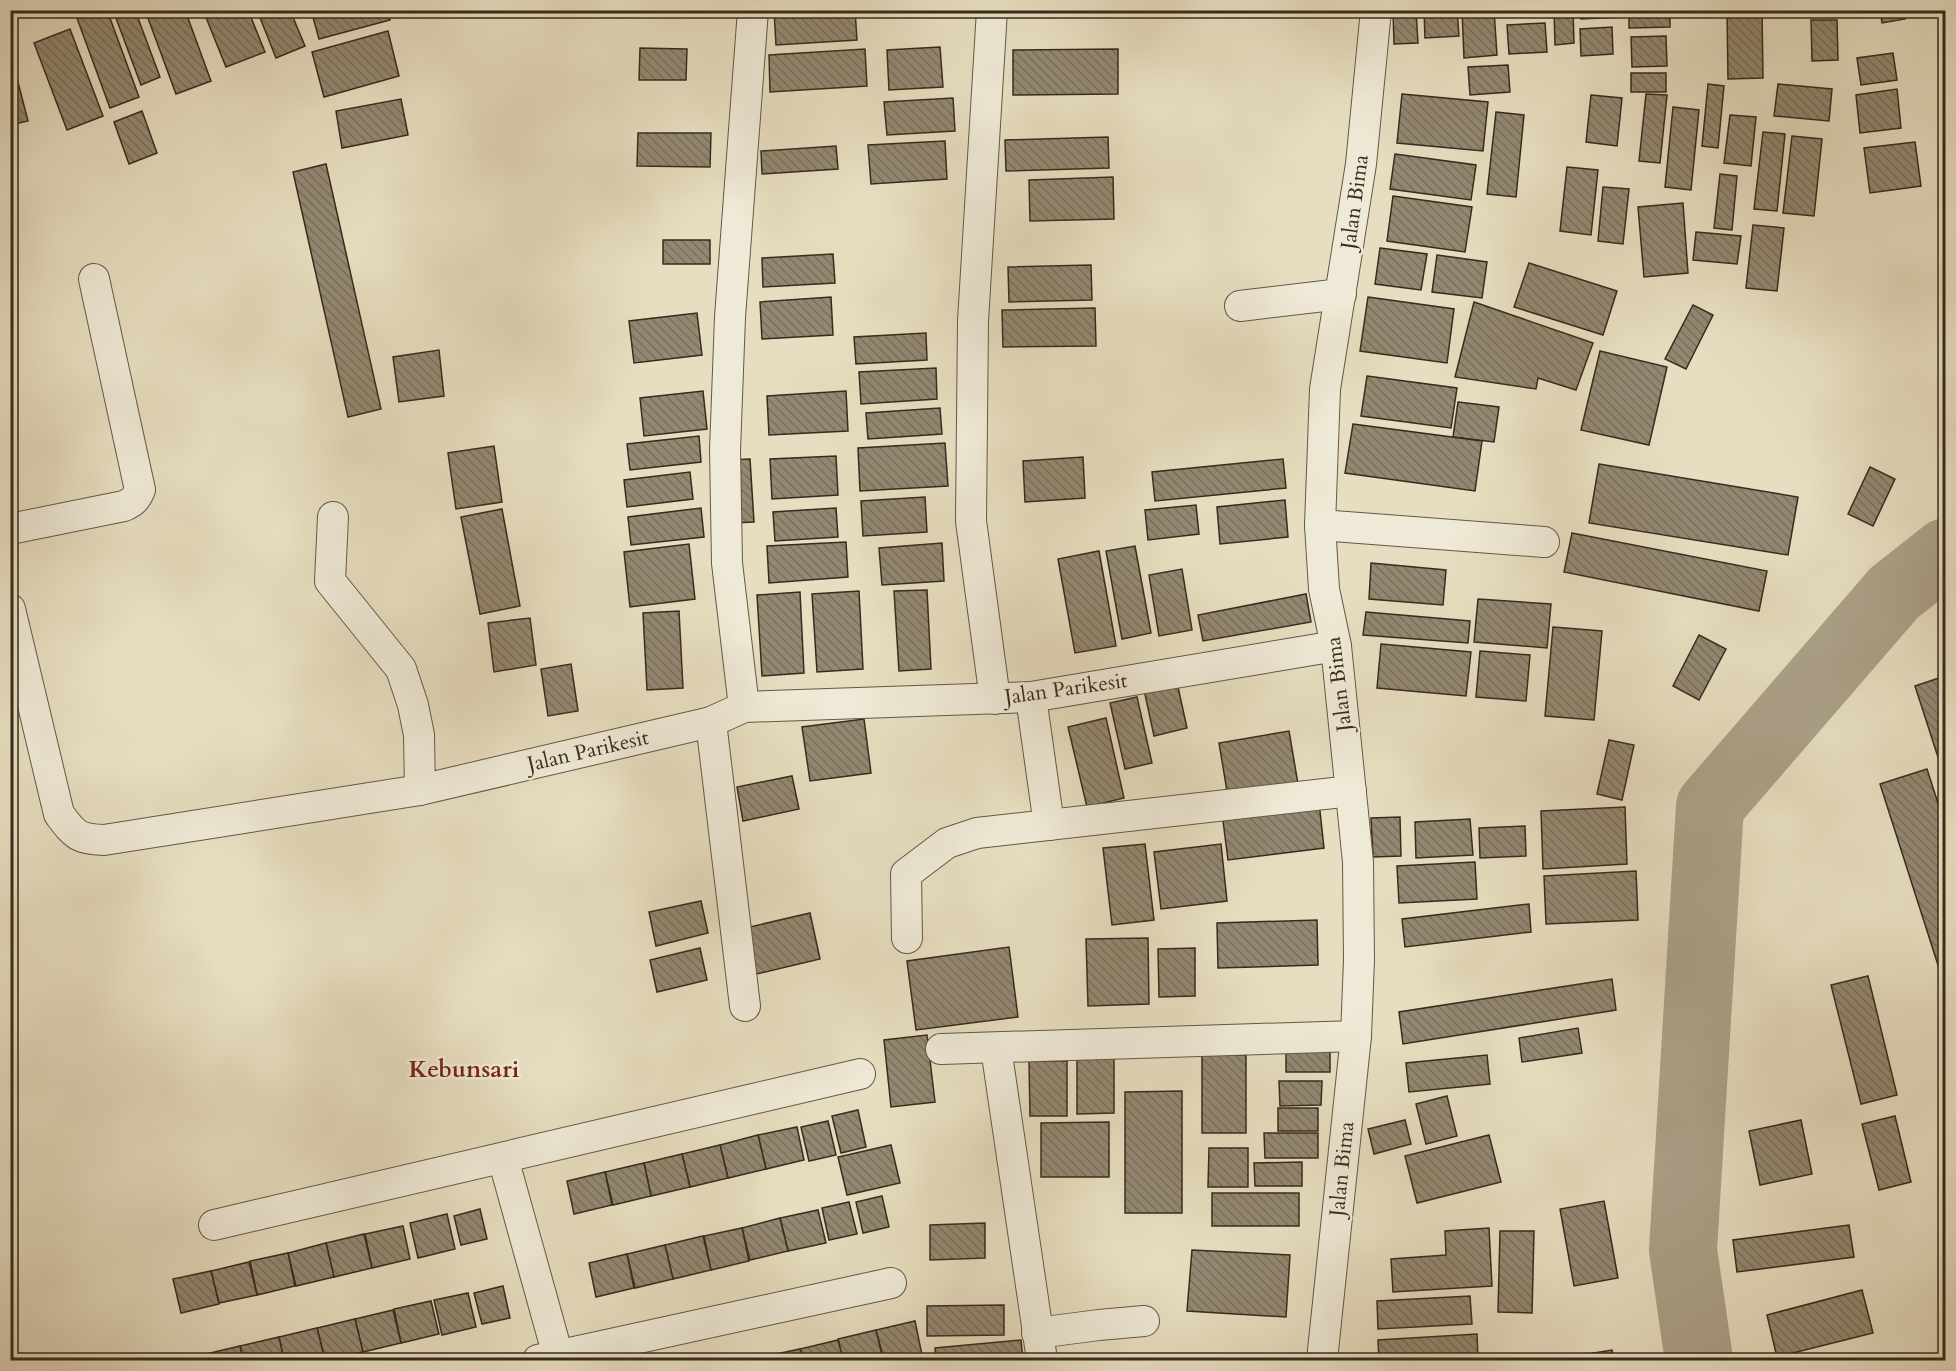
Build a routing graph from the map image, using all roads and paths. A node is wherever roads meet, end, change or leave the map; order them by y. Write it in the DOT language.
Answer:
graph roads {
  1 [pos="753,10"];
  2 [pos="992,10"];
  3 [pos="1376,10"];
  4 [pos="94,279"];
  5 [pos="1341,294"];
  6 [pos="1240,306"];
  7 [pos="333,517"];
  8 [pos="1320,525"];
  9 [pos="10,529"];
  10 [pos="1544,542"];
  11 [pos="10,609"];
  12 [pos="1336,646"];
  13 [pos="1031,697"];
  14 [pos="995,699"];
  15 [pos="744,706"];
  16 [pos="711,722"];
  17 [pos="420,790"];
  18 [pos="1351,791"];
  19 [pos="1049,825"];
  20 [pos="907,938"];
  21 [pos="745,1005"];
  22 [pos="1356,1036"];
  23 [pos="996,1048"];
  24 [pos="941,1049"];
  25 [pos="860,1074"];
  26 [pos="503,1158"];
  27 [pos="214,1225"];
  28 [pos="891,1283"];
  29 [pos="1144,1321"];
  30 [pos="1040,1347"];
  31 [pos="628,1351"];
  32 [pos="548,1358"];
  33 [pos="1322,1360"];
  1 -- 15 [label="street"];
  2 -- 14 [label="street"];
  3 -- 5 [label="street, Jalan Bima"];
  4 -- 9 [label="street"];
  5 -- 6 [label="street"];
  5 -- 8 [label="street, Jalan Bima"];
  7 -- 17 [label="street"];
  8 -- 10 [label="street"];
  8 -- 12 [label="street, Jalan Bima"];
  11 -- 17 [label="street, Jalan Parikesit"];
  12 -- 13 [label="street, Jalan Parikesit"];
  12 -- 18 [label="street, Jalan Bima"];
  13 -- 14 [label="street, Jalan Parikesit"];
  13 -- 19 [label="street"];
  14 -- 15 [label="street, Jalan Parikesit"];
  15 -- 16 [label="street, Jalan Parikesit"];
  16 -- 17 [label="street, Jalan Parikesit"];
  16 -- 21 [label="street"];
  18 -- 19 [label="street"];
  18 -- 22 [label="street, Jalan Bima"];
  19 -- 20 [label="street"];
  22 -- 23 [label="street"];
  22 -- 33 [label="street, Jalan Bima"];
  23 -- 24 [label="street"];
  23 -- 30 [label="street"];
  25 -- 26 [label="street"];
  26 -- 27 [label="street"];
  26 -- 32 [label="street"];
  28 -- 31 [label="street"];
  29 -- 30 [label="street"];
  31 -- 32 [label="street"];
}
